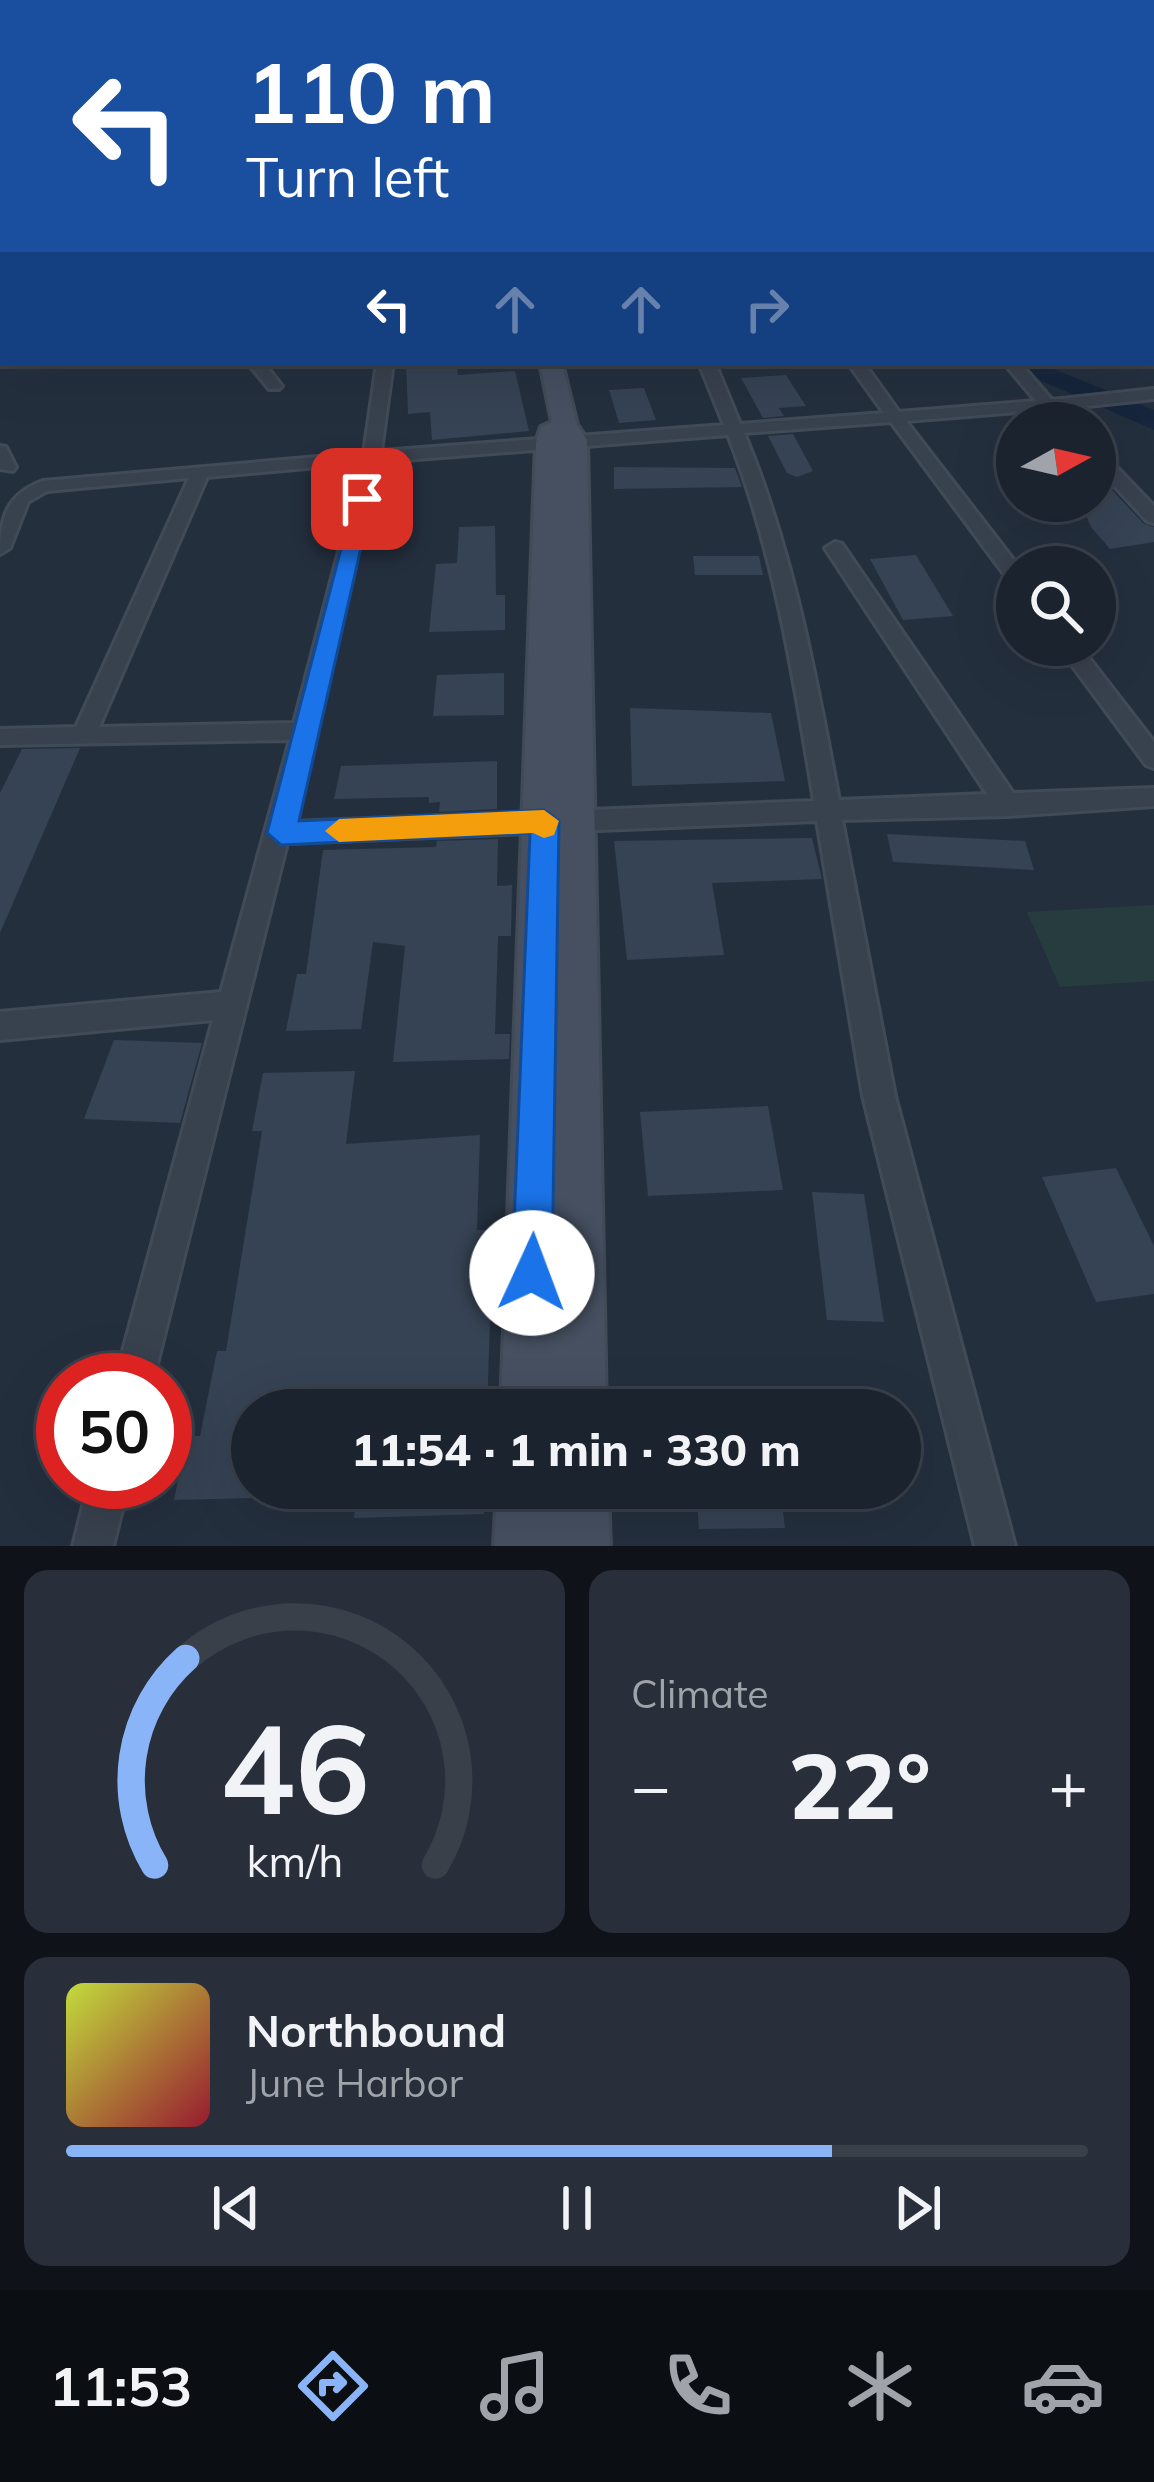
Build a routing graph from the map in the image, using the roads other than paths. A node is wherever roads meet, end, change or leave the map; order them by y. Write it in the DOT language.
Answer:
graph roads {
  1 [pos="258,366"];
  2 [pos="385,366"];
  3 [pos="551,366"];
  4 [pos="708,366"];
  5 [pos="858,366"];
  6 [pos="1015,366"];
  7 [pos="274,386"];
  8 [pos="1146,395"];
  9 [pos="1045,402"];
  10 [pos="1079,402"];
  11 [pos="996,409"];
  12 [pos="895,417"];
  13 [pos="738,430"];
  14 [pos="562,436"];
  15 [pos="372,457"];
  16 [pos="202,470"];
  17 [pos="1116,476"];
  18 [pos="1154,517"];
  19 [pos="0,548"];
  20 [pos="835,548"];
  21 [pos="996,550"];
  22 [pos="1084,666"];
  23 [pos="306,731"];
  24 [pos="86,733"];
  25 [pos="0,736"];
  26 [pos="1154,759"];
  27 [pos="1154,797"];
  28 [pos="1008,806"];
  29 [pos="830,813"];
  30 [pos="560,820"];
  31 [pos="281,833"];
  32 [pos="228,1005"];
  33 [pos="0,1026"];
  34 [pos="141,1353"];
  35 [pos="530,1389"];
  36 [pos="577,1389"];
  37 [pos="102,1509"];
  38 [pos="526,1509"];
  39 [pos="578,1509"];
  40 [pos="93,1546"];
  41 [pos="525,1546"];
  42 [pos="579,1546"];
  43 [pos="995,1546"];
  1 -- 7 [label="street"];
  2 -- 15 [label="street"];
  3 -- 14 [label="main road"];
  4 -- 13 [label="street"];
  5 -- 12 [label="street"];
  6 -- 9 [label="street"];
  8 -- 10 [label="street"];
  11 -- 12 [label="street"];
  12 -- 13 [label="street"];
  12 -- 21 [label="street"];
  13 -- 14 [label="street"];
  13 -- 29 [label="street"];
  14 -- 15 [label="street"];
  14 -- 30 [label="main road"];
  15 -- 16 [label="street"];
  15 -- 23 [label="street"];
  16 -- 19 [label="street"];
  16 -- 24 [label="street"];
  17 -- 18 [label="street"];
  20 -- 28 [label="street"];
  22 -- 26 [label="street"];
  23 -- 24 [label="street"];
  23 -- 31 [label="street"];
  24 -- 25 [label="street"];
  27 -- 28 [label="street"];
  28 -- 29 [label="street"];
  29 -- 30 [label="street"];
  29 -- 43 [label="street"];
  30 -- 31 [label="street"];
  30 -- 35 [label="main road"];
  30 -- 36 [label="main road"];
  31 -- 32 [label="street"];
  32 -- 33 [label="street"];
  32 -- 34 [label="street"];
  37 -- 40 [label="street"];
  38 -- 41 [label="main road"];
  39 -- 42 [label="main road"];
}
